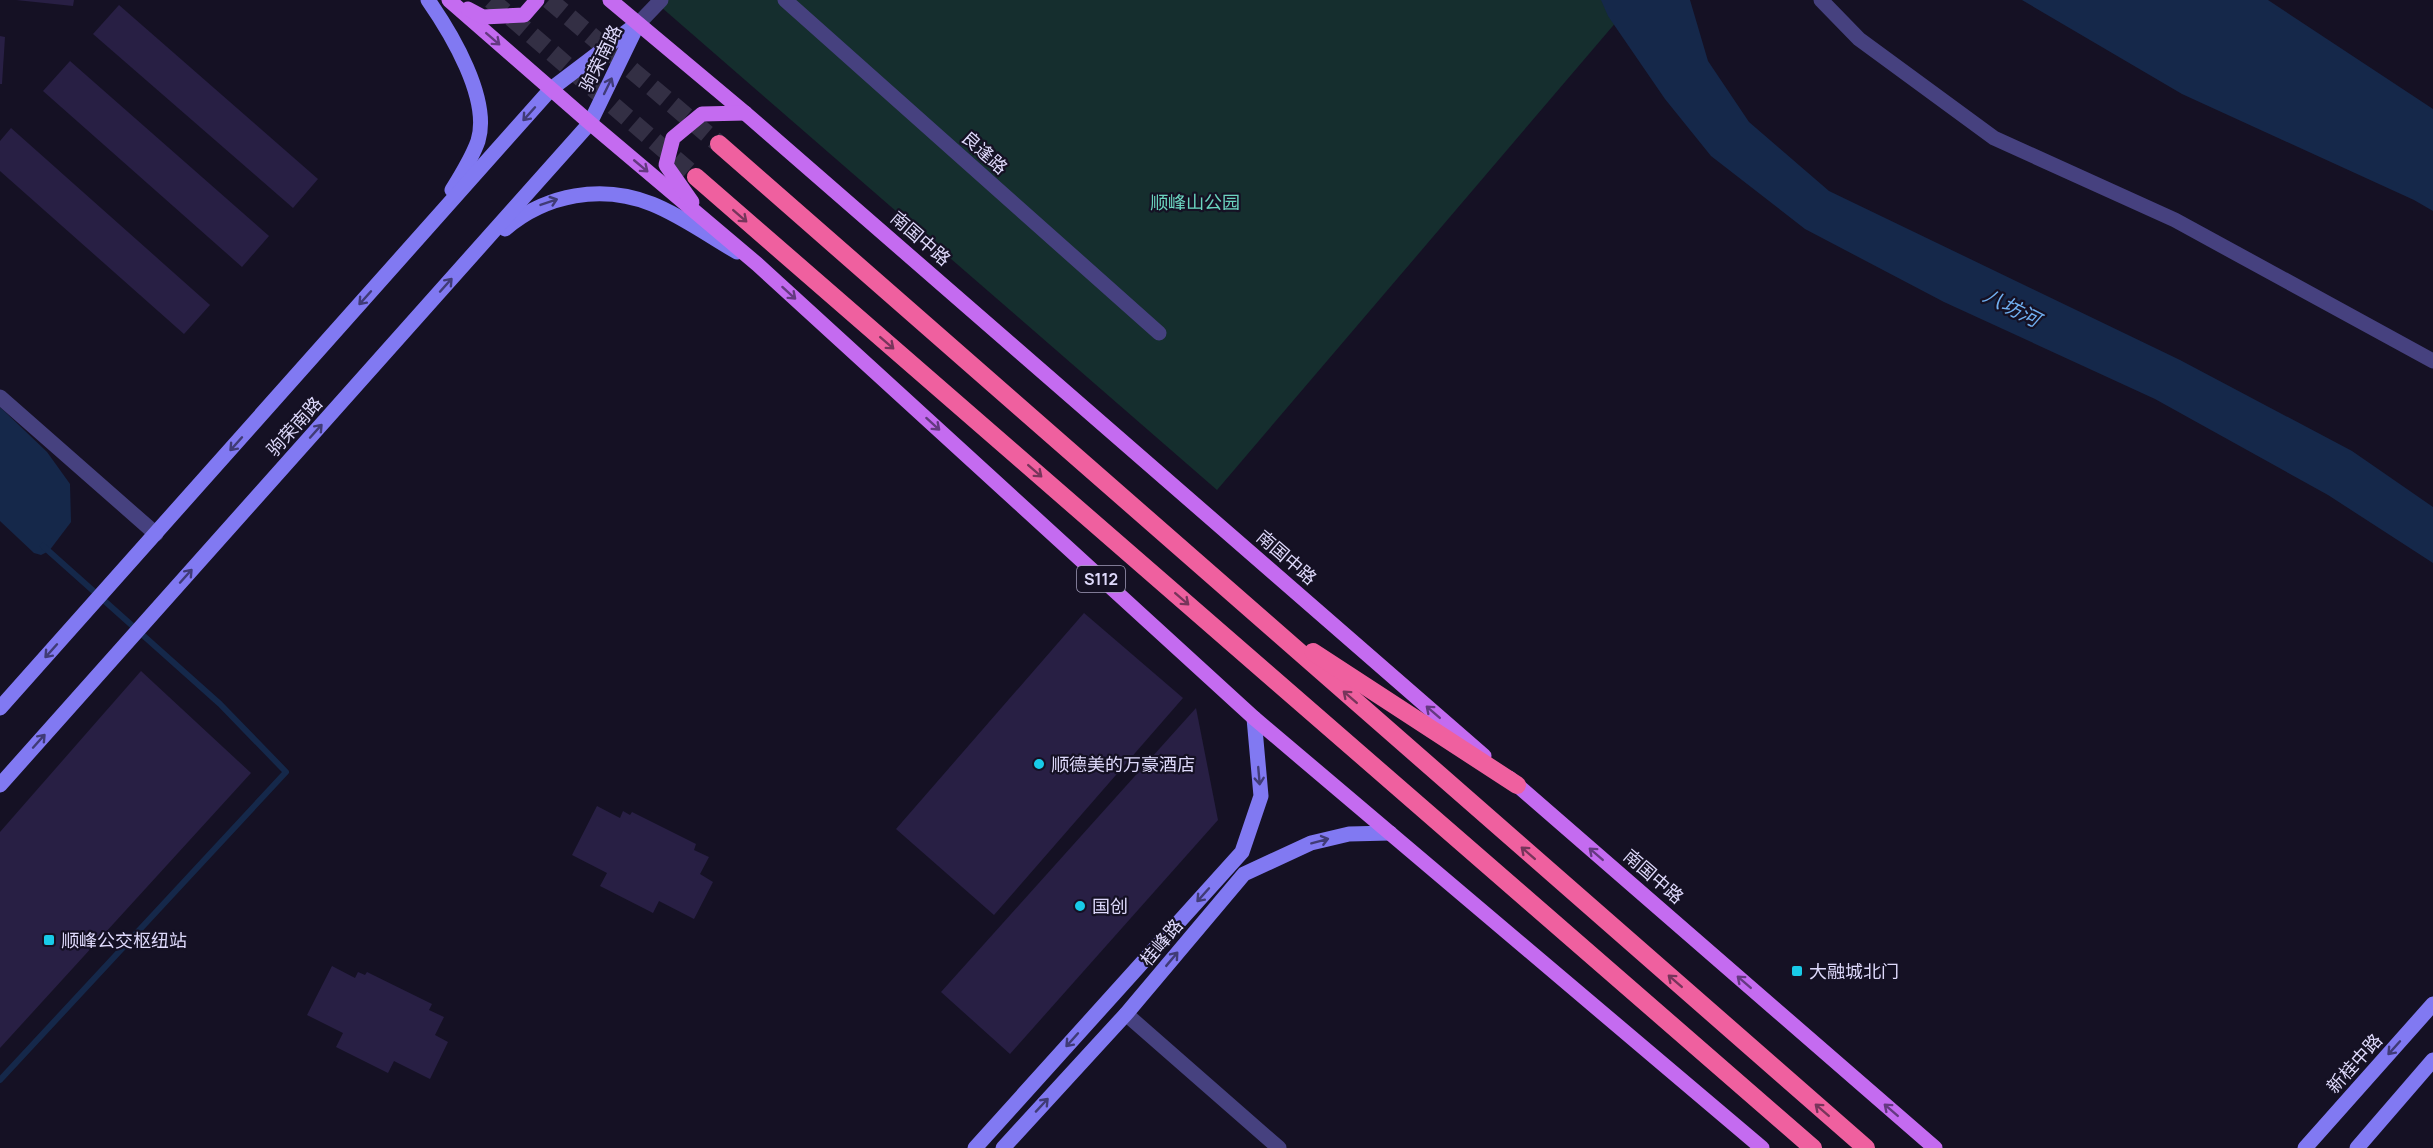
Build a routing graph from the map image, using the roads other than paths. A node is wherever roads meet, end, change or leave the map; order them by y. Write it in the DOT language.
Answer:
graph roads {
  1 [pos="428,0"];
  2 [pos="450,0"];
  3 [pos="537,0"];
  4 [pos="610,0"];
  5 [pos="661,0"];
  6 [pos="785,0"];
  7 [pos="1821,0"];
  8 [pos="638,24"];
  9 [pos="551,89"];
  10 [pos="745,113"];
  11 [pos="590,123"];
  12 [pos="719,144"];
  13 [pos="696,177"];
  14 [pos="705,220"];
  15 [pos="432,223"];
  16 [pos="468,260"];
  17 [pos="757,264"];
  18 [pos="1159,333"];
  19 [pos="2433,361"];
  20 [pos="0,397"];
  21 [pos="156,534"];
  22 [pos="1257,616"];
  23 [pos="0,708"];
  24 [pos="1254,718"];
  25 [pos="0,785"];
  26 [pos="1517,785"];
  27 [pos="1390,833"];
  28 [pos="2433,1004"];
  29 [pos="1126,1014"];
  30 [pos="2433,1060"];
  31 [pos="975,1148"];
  32 [pos="1003,1148"];
  33 [pos="1279,1148"];
  34 [pos="1762,1148"];
  35 [pos="1813,1148"];
  36 [pos="1866,1148"];
  37 [pos="1935,1148"];
  38 [pos="2305,1148"];
  39 [pos="2357,1148"];
  1 -- 15 [label="street"];
  2 -- 3 [label="main road"];
  2 -- 9 [label="main road, S112, one-way"];
  4 -- 8 [label="main road, 南国中路"];
  5 -- 8 [label="street"];
  6 -- 18 [label="street, 良逢路"];
  7 -- 19 [label="street"];
  8 -- 9 [label="street, 驹荣南路"];
  8 -- 10 [label="main road, 南国中路"];
  11 -- 8 [label="street, 驹荣南路, one-way"];
  9 -- 11 [label="main road, S112"];
  9 -- 15 [label="street, 驹荣南路, one-way"];
  10 -- 14 [label="main road"];
  26 -- 10 [label="main road, 南国中路, one-way"];
  11 -- 14 [label="main road, S112, one-way"];
  11 -- 16 [label="street, 驹荣南路"];
  12 -- 22 [label="highway"];
  13 -- 35 [label="highway, S112, one-way"];
  14 -- 17 [label="main road, S112"];
  15 -- 21 [label="street, 驹荣南路, one-way"];
  16 -- 17 [label="street, one-way"];
  25 -- 16 [label="street, 驹荣南路, one-way"];
  17 -- 24 [label="main road, S112, one-way"];
  20 -- 21 [label="street"];
  21 -- 23 [label="street, 驹荣南路, one-way"];
  22 -- 26 [label="highway"];
  36 -- 22 [label="highway, one-way"];
  24 -- 27 [label="main road, S112"];
  24 -- 31 [label="street, one-way"];
  37 -- 26 [label="main road, 南国中路, one-way"];
  29 -- 27 [label="street, 桂峰路, one-way"];
  27 -- 34 [label="main road, S112"];
  28 -- 38 [label="street, 新桂中路, one-way"];
  32 -- 29 [label="street, 桂峰路, one-way"];
  29 -- 33 [label="street"];
  30 -- 39 [label="street"];
}
